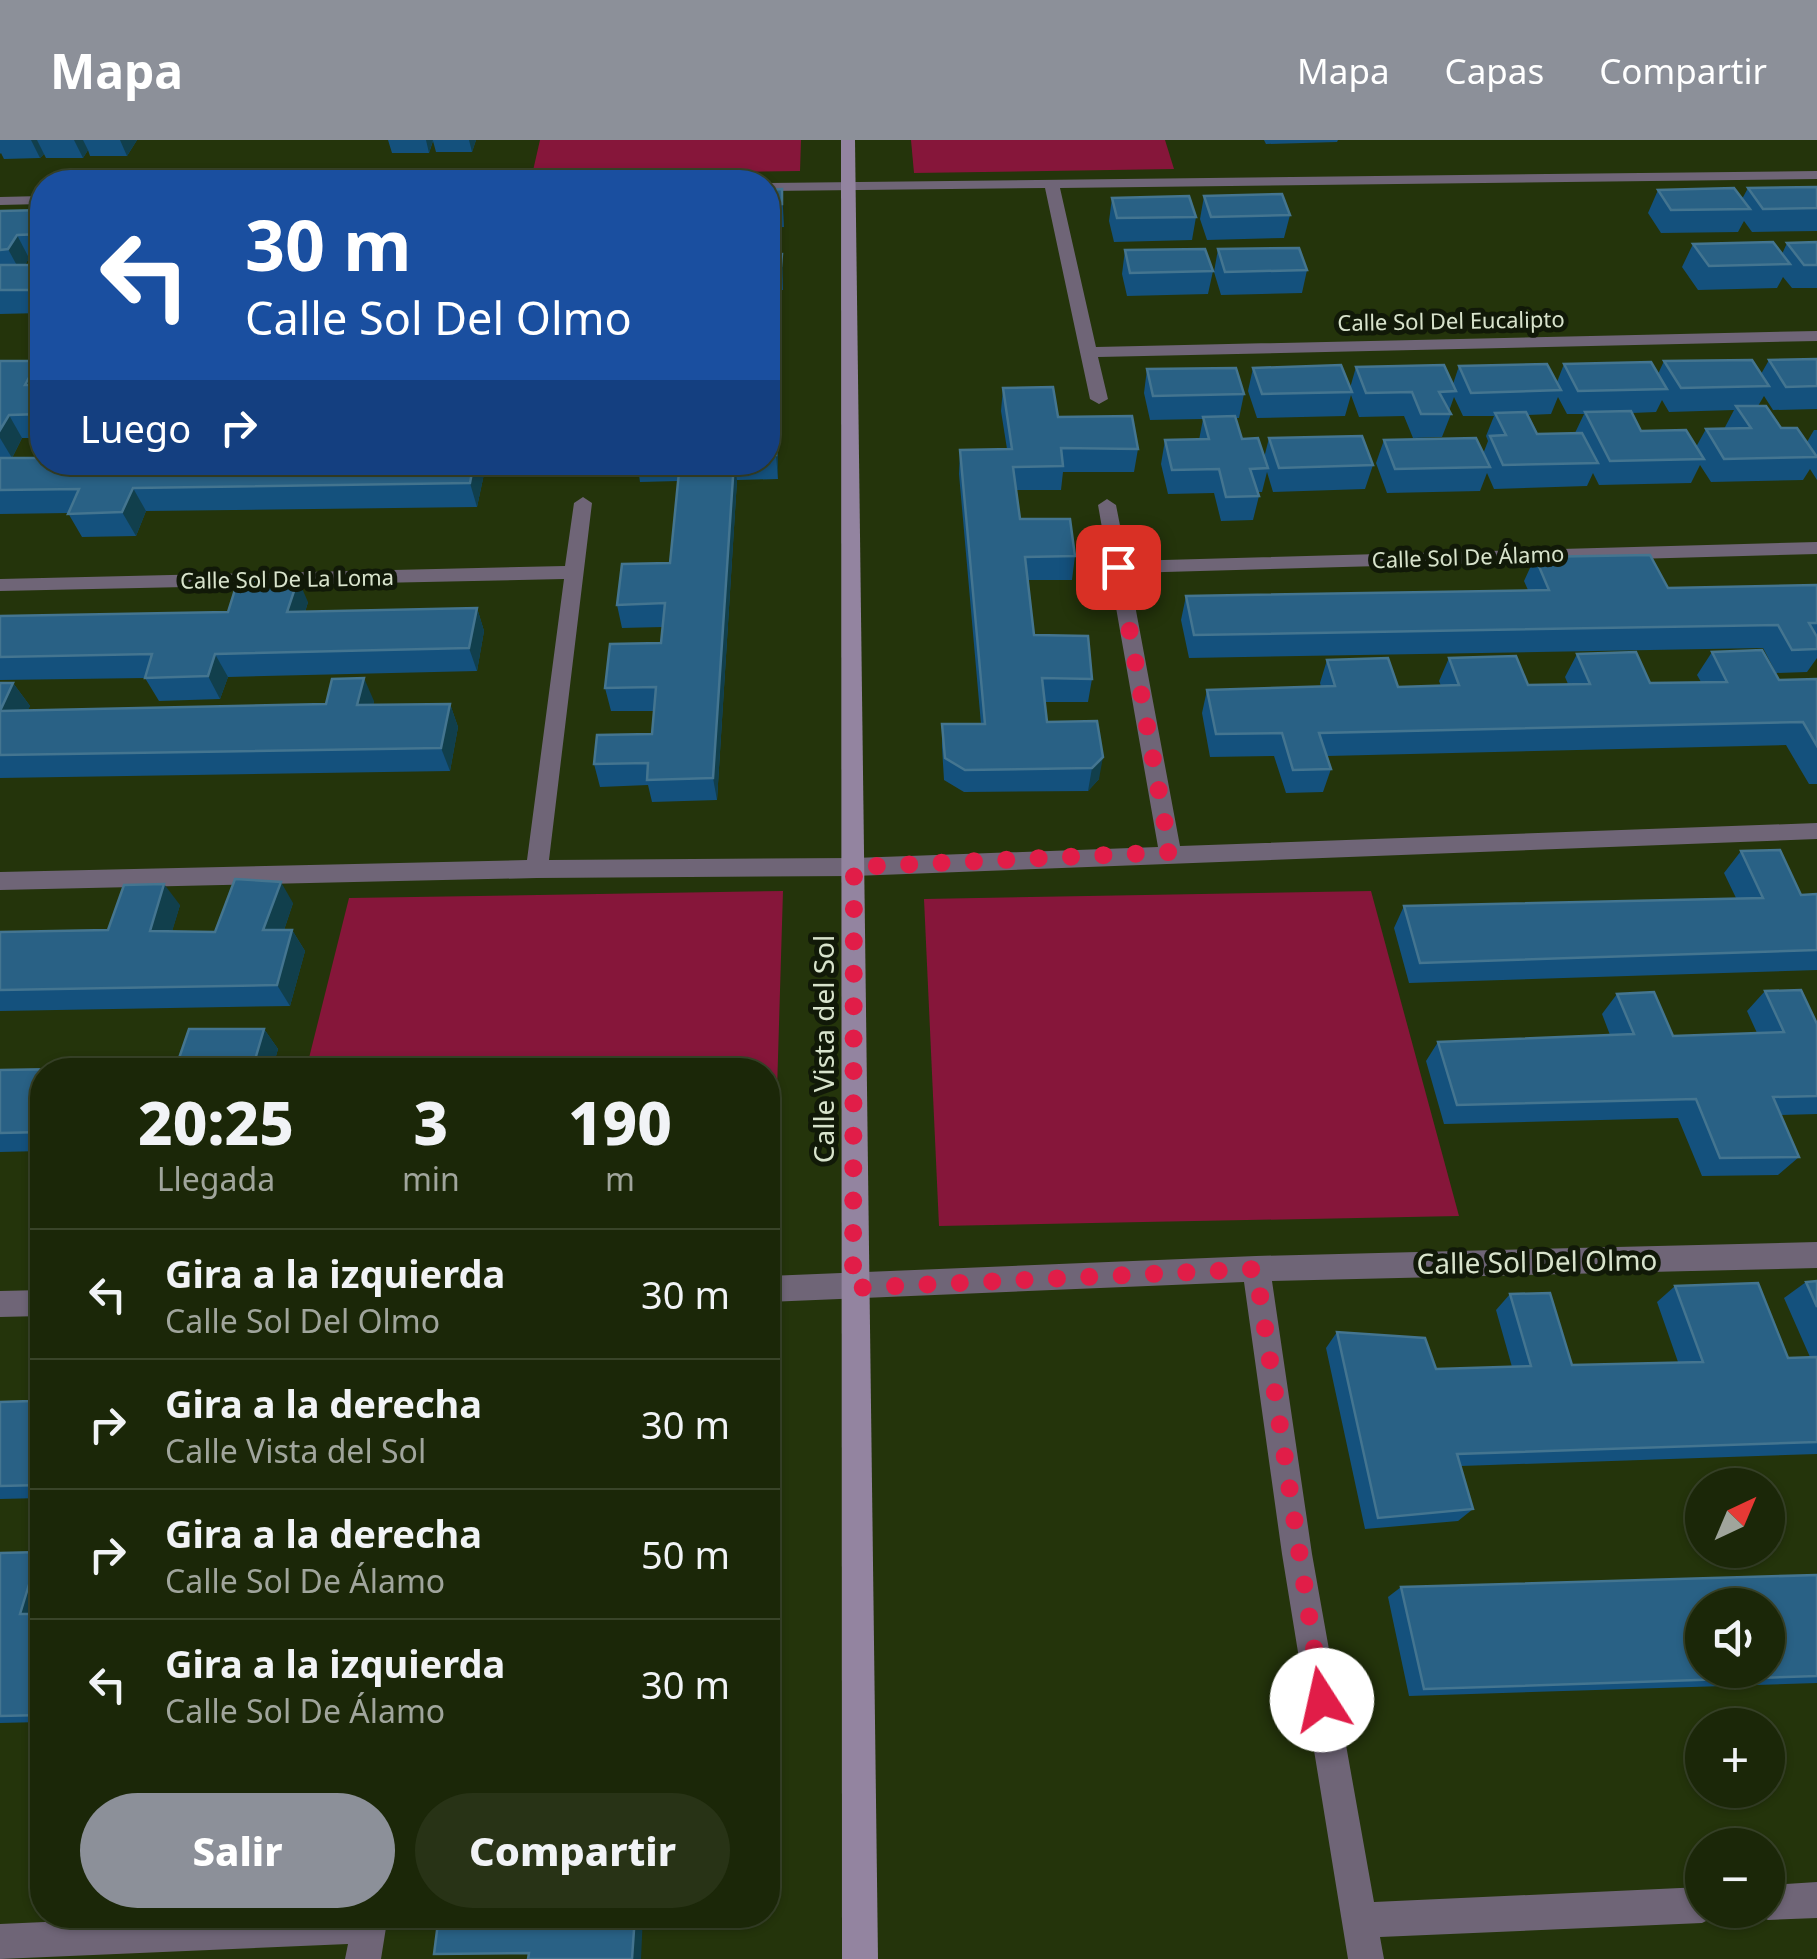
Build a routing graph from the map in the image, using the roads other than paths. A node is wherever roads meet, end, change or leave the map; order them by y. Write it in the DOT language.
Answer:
graph roads {
  1 [pos="848,140"];
  2 [pos="1817,175"];
  3 [pos="1052,185"];
  4 [pos="849,186"];
  5 [pos="780,187"];
  6 [pos="30,200"];
  7 [pos="0,201"];
  8 [pos="1817,336"];
  9 [pos="1086,352"];
  10 [pos="1099,398"];
  11 [pos="583,503"];
  12 [pos="1107,505"];
  13 [pos="1817,548"];
  14 [pos="1118,567"];
  15 [pos="575,572"];
  16 [pos="0,585"];
  17 [pos="1817,831"];
  18 [pos="1170,852"];
  19 [pos="854,867"];
  20 [pos="537,869"];
  21 [pos="0,881"];
  22 [pos="1817,1255"];
  23 [pos="1256,1269"];
  24 [pos="853,1288"];
  25 [pos="780,1289"];
  26 [pos="30,1303"];
  27 [pos="0,1304"];
  28 [pos="1817,1900"];
  29 [pos="1785,1901"];
  30 [pos="1685,1906"];
  31 [pos="1360,1920"];
  32 [pos="367,1933"];
  33 [pos="0,1942"];
  34 [pos="860,1959"];
  35 [pos="1366,1959"];
  1 -- 4 [label="street, Calle Vista del Sol"];
  2 -- 3 [label="street"];
  3 -- 4 [label="street"];
  3 -- 9 [label="street"];
  4 -- 5 [label="street"];
  4 -- 19 [label="street, Calle Vista del Sol"];
  6 -- 7 [label="street"];
  8 -- 9 [label="street, Calle Sol Del Eucalipto"];
  9 -- 10 [label="street"];
  11 -- 15 [label="street"];
  12 -- 14 [label="street"];
  13 -- 14 [label="street, Calle Sol De Álamo"];
  14 -- 18 [label="street"];
  15 -- 16 [label="street, Calle Sol De La Loma"];
  15 -- 20 [label="street"];
  17 -- 18 [label="street"];
  18 -- 19 [label="street"];
  19 -- 20 [label="street"];
  19 -- 24 [label="street, Calle Vista del Sol"];
  20 -- 21 [label="street"];
  22 -- 23 [label="street, Calle Sol Del Olmo"];
  23 -- 24 [label="street, Calle Sol Del Olmo"];
  23 -- 31 [label="street"];
  24 -- 25 [label="street, Calle Sol Del Olmo"];
  24 -- 34 [label="street, Calle Vista del Sol"];
  26 -- 27 [label="street"];
  28 -- 29 [label="street"];
  30 -- 31 [label="street"];
  31 -- 35 [label="street"];
  32 -- 33 [label="street"];
}
